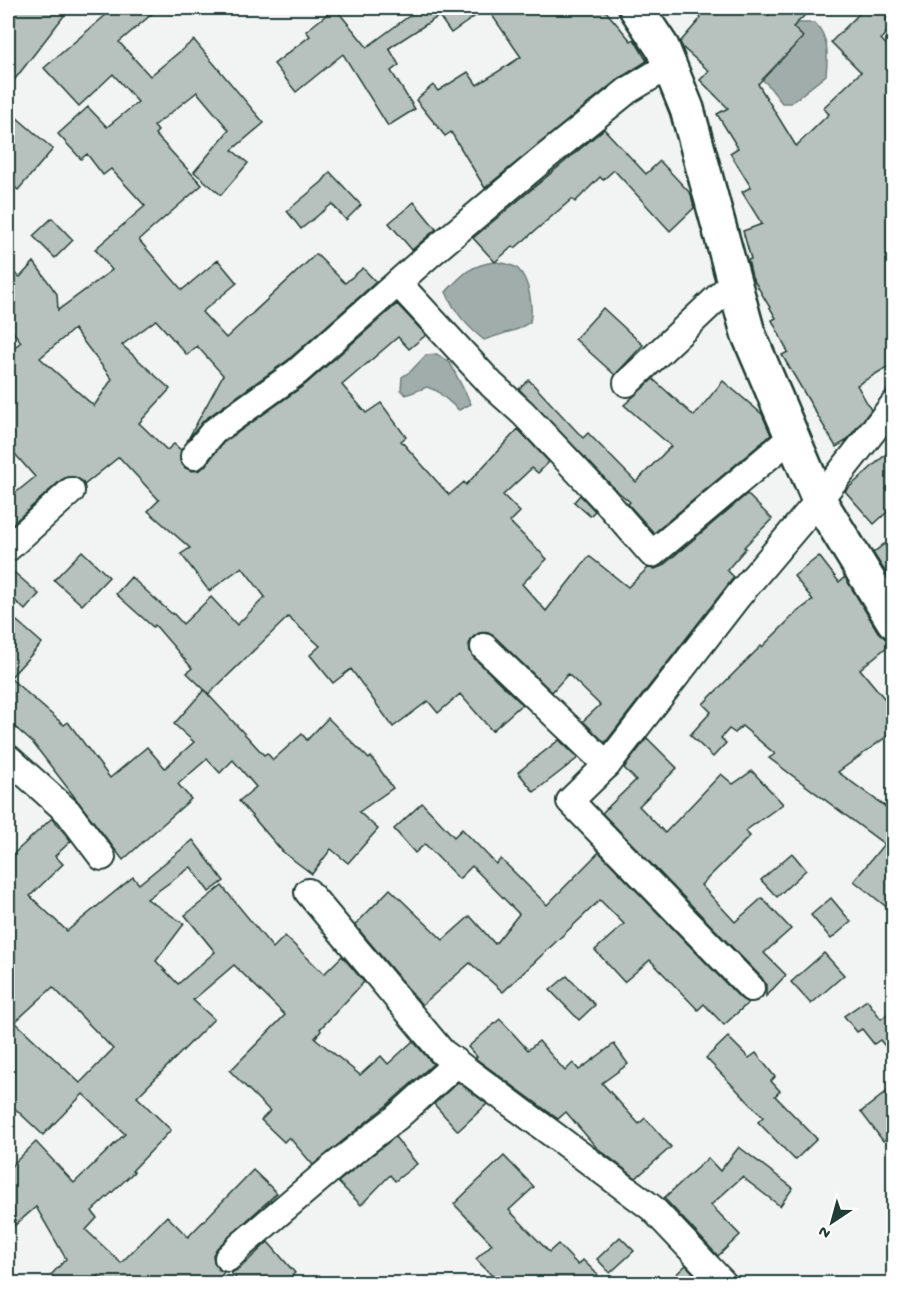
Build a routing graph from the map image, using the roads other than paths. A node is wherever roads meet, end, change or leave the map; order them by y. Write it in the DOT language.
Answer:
graph roads {
  1 [pos="636,8"];
  2 [pos="670,65"];
  3 [pos="734,282"];
  4 [pos="398,283"];
  5 [pos="627,384"];
  6 [pos="894,404"];
  7 [pos="792,437"];
  8 [pos="194,456"];
  9 [pos="71,491"];
  10 [pos="819,500"];
  11 [pos="8,548"];
  12 [pos="894,622"];
  13 [pos="484,647"];
  14 [pos="8,758"];
  15 [pos="607,765"];
  16 [pos="102,857"];
  17 [pos="308,892"];
  18 [pos="751,988"];
  19 [pos="457,1063"];
  20 [pos="228,1258"];
  21 [pos="724,1284"];
  1 -- 2 [label="main road"];
  2 -- 3 [label="main road"];
  2 -- 4 [label="street"];
  3 -- 5 [label="street"];
  3 -- 7 [label="main road"];
  4 -- 7 [label="street"];
  4 -- 8 [label="street"];
  6 -- 10 [label="street"];
  7 -- 10 [label="main road"];
  9 -- 11 [label="street"];
  10 -- 12 [label="main road"];
  10 -- 15 [label="street"];
  13 -- 15 [label="street"];
  14 -- 16 [label="street"];
  15 -- 18 [label="street"];
  17 -- 19 [label="street"];
  19 -- 20 [label="street"];
  19 -- 21 [label="street"];
}
